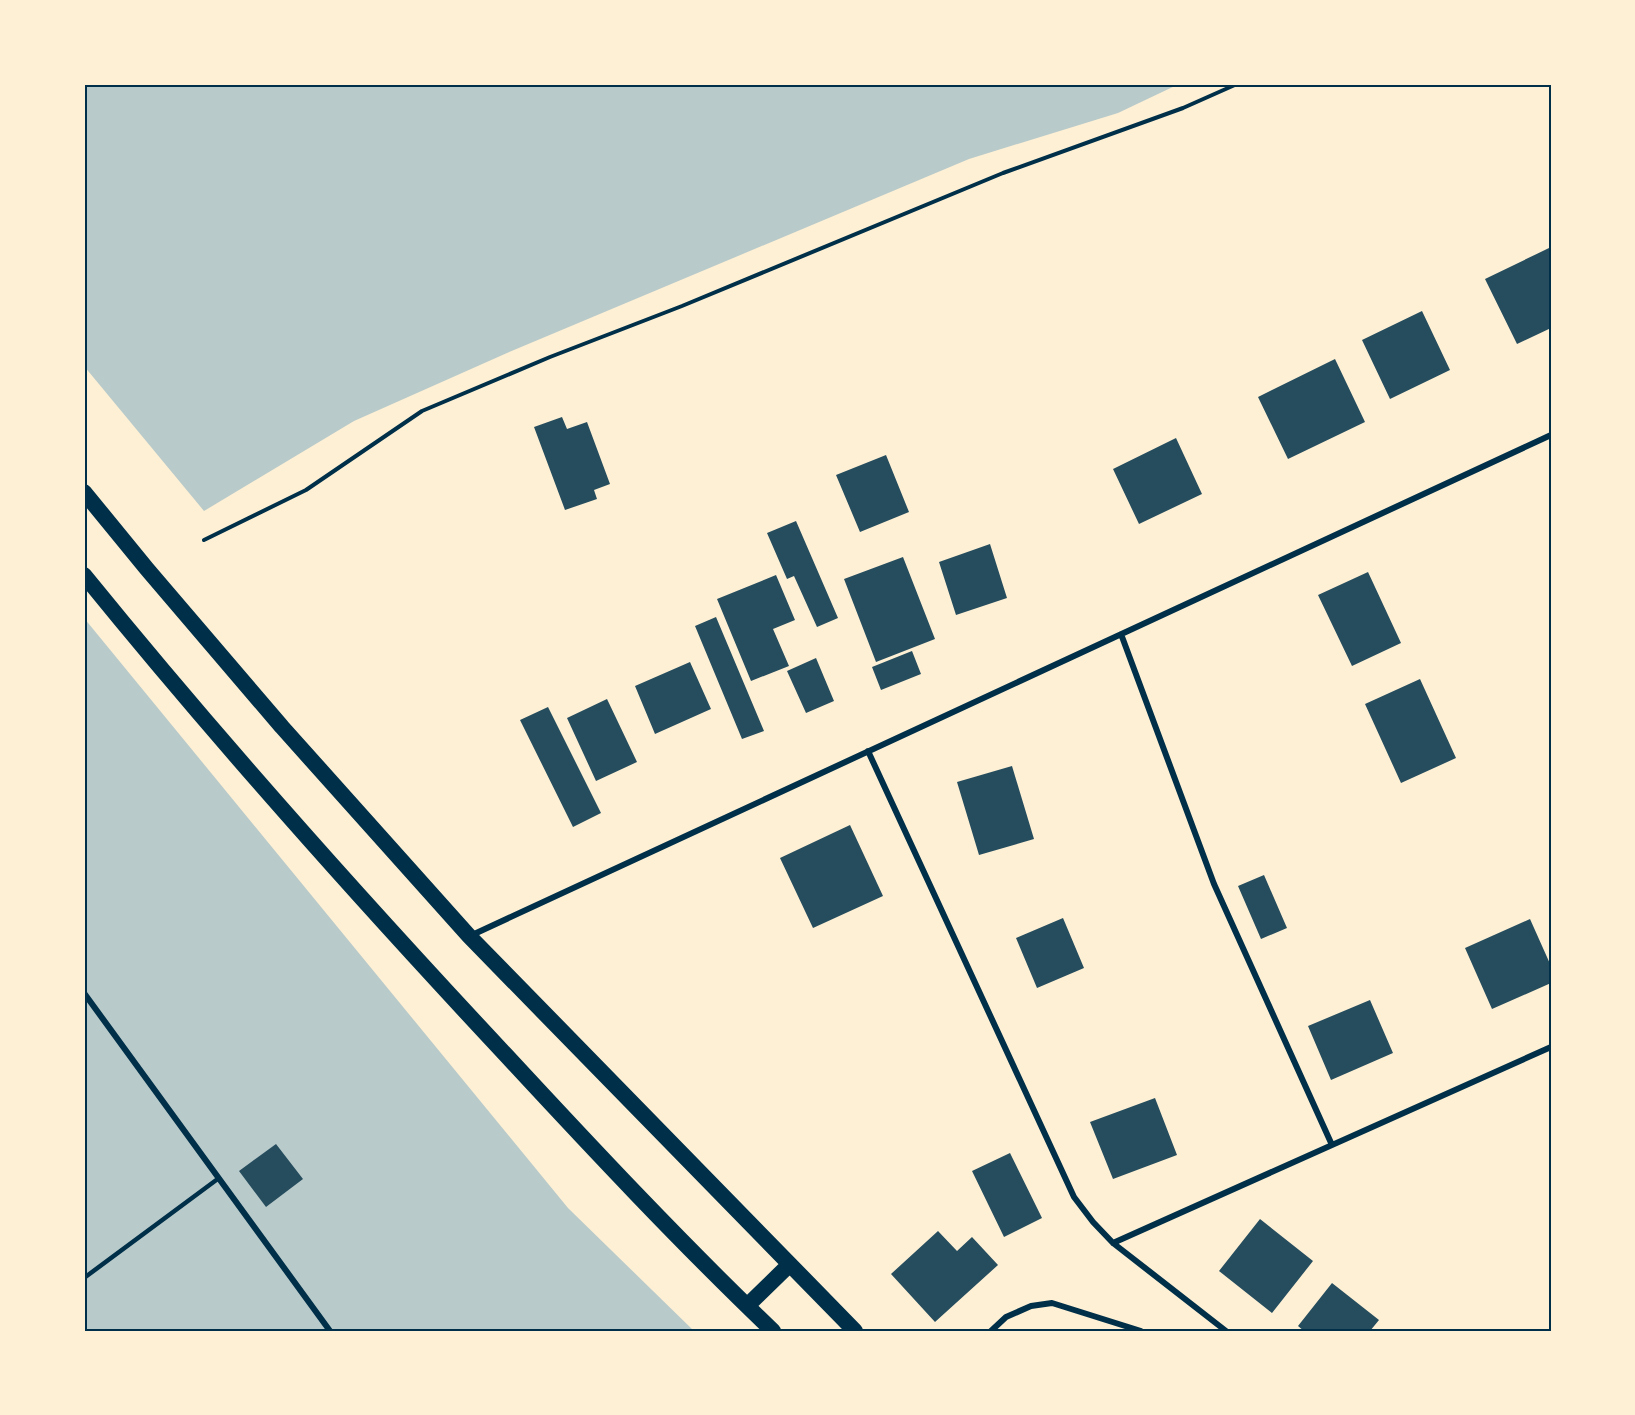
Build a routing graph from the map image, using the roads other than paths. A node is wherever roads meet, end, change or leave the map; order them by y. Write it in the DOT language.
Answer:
graph roads {
  1 [pos="1551,435"];
  2 [pos="84,492"];
  3 [pos="84,575"];
  4 [pos="1120,634"];
  5 [pos="867,751"];
  6 [pos="469,936"];
  7 [pos="84,993"];
  8 [pos="1551,1047"];
  9 [pos="1332,1145"];
  10 [pos="219,1178"];
  11 [pos="1113,1243"];
  12 [pos="789,1265"];
  13 [pos="84,1278"];
  14 [pos="747,1306"];
  15 [pos="330,1331"];
  16 [pos="773,1331"];
  17 [pos="855,1331"];
  18 [pos="992,1331"];
  19 [pos="1141,1331"];
  20 [pos="1226,1331"];
  1 -- 4 [label="street"];
  2 -- 6 [label="highway"];
  3 -- 14 [label="highway"];
  4 -- 5 [label="street"];
  4 -- 9 [label="street"];
  5 -- 6 [label="street"];
  5 -- 11 [label="street"];
  6 -- 12 [label="highway"];
  7 -- 10 [label="street"];
  8 -- 9 [label="street"];
  9 -- 11 [label="street"];
  10 -- 13 [label="lane"];
  10 -- 15 [label="street"];
  11 -- 20 [label="street"];
  12 -- 14 [label="highway"];
  12 -- 17 [label="highway"];
  14 -- 16 [label="highway"];
  18 -- 19 [label="street"];
}
